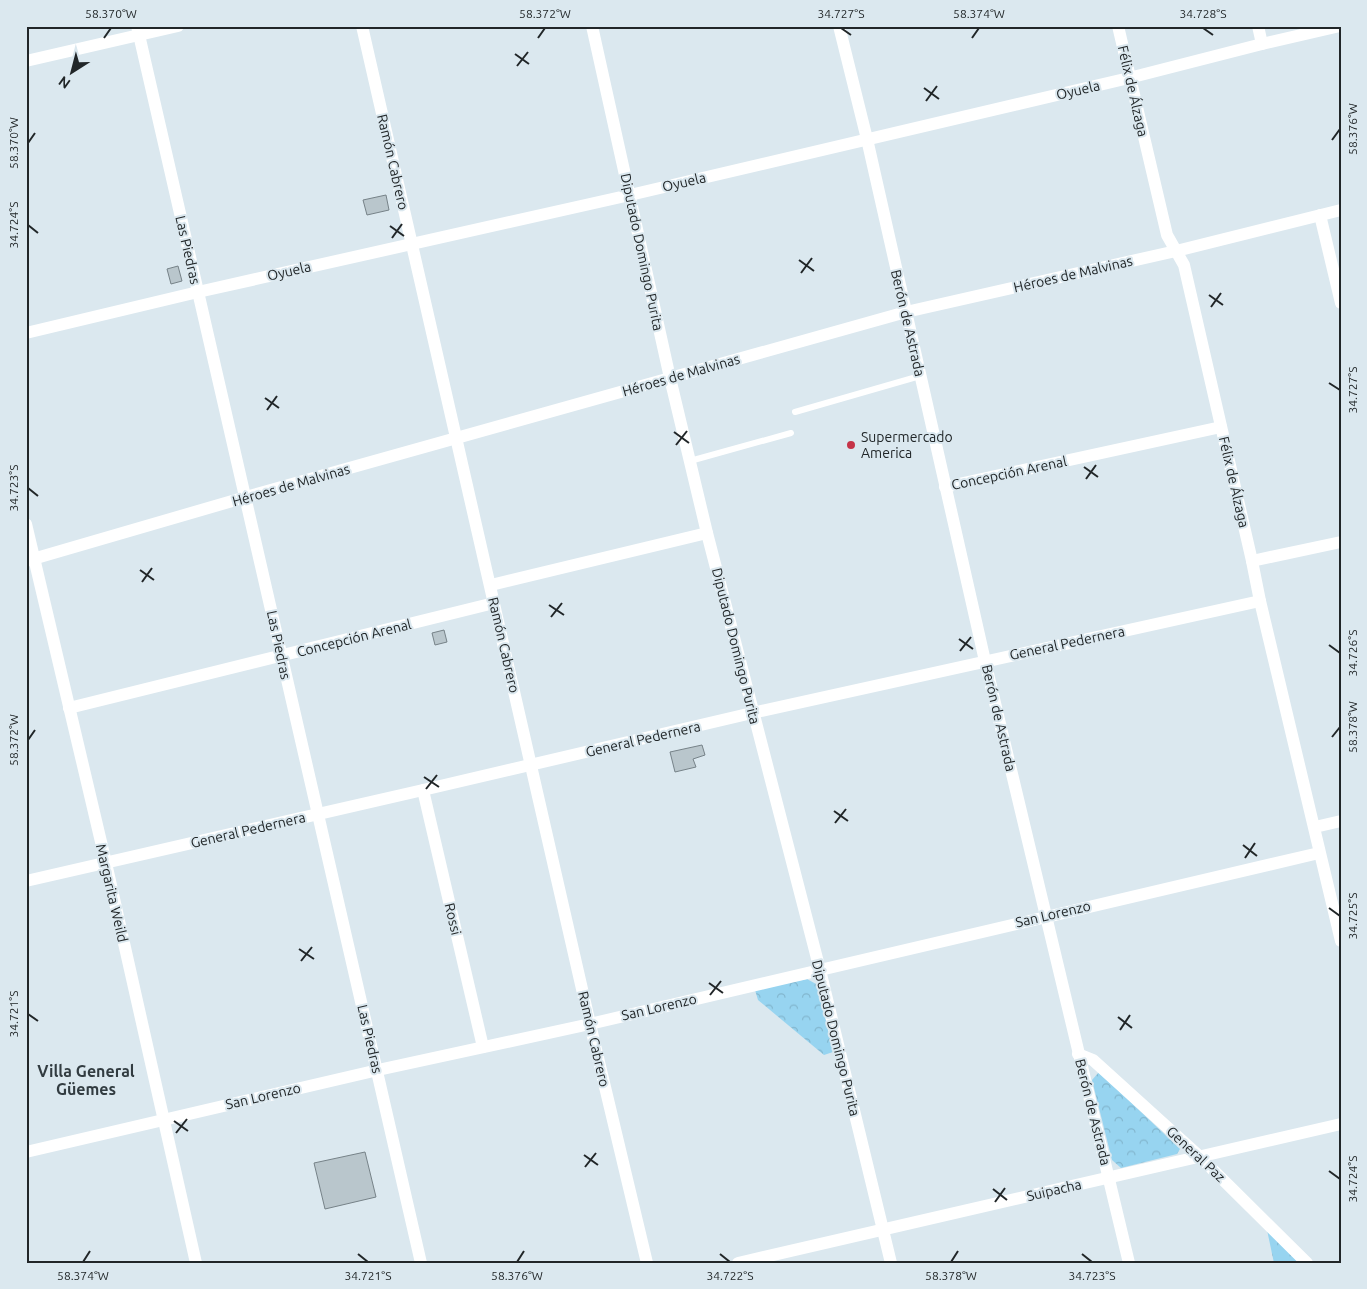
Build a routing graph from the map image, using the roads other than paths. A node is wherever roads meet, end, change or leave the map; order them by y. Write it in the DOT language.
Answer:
graph roads {
  1 [pos="178,26"];
  2 [pos="362,26"];
  3 [pos="592,26"];
  4 [pos="839,26"];
  5 [pos="1118,26"];
  6 [pos="1258,26"];
  7 [pos="1340,26"];
  8 [pos="138,31"];
  9 [pos="1262,44"];
  10 [pos="26,60"];
  11 [pos="1129,78"];
  12 [pos="866,139"];
  13 [pos="630,195"];
  14 [pos="1341,210"];
  15 [pos="1320,215"];
  16 [pos="411,244"];
  17 [pos="1176,251"];
  18 [pos="198,292"];
  19 [pos="1341,303"];
  20 [pos="906,312"];
  21 [pos="26,333"];
  22 [pos="920,376"];
  23 [pos="670,378"];
  24 [pos="795,412"];
  25 [pos="1221,427"];
  26 [pos="791,433"];
  27 [pos="456,438"];
  28 [pos="690,461"];
  29 [pos="945,488"];
  30 [pos="246,497"];
  31 [pos="26,524"];
  32 [pos="707,533"];
  33 [pos="1341,542"];
  34 [pos="30,560"];
  35 [pos="1252,561"];
  36 [pos="490,585"];
  37 [pos="1260,601"];
  38 [pos="494,603"];
  39 [pos="281,656"];
  40 [pos="985,661"];
  41 [pos="69,708"];
  42 [pos="752,713"];
  43 [pos="532,764"];
  44 [pos="423,790"];
  45 [pos="317,814"];
  46 [pos="1341,821"];
  47 [pos="1315,827"];
  48 [pos="1319,853"];
  49 [pos="106,863"];
  50 [pos="26,881"];
  51 [pos="1045,916"];
  52 [pos="1341,941"];
  53 [pos="820,970"];
  54 [pos="590,1024"];
  55 [pos="483,1047"];
  56 [pos="1078,1054"];
  57 [pos="378,1070"];
  58 [pos="163,1119"];
  59 [pos="1341,1124"];
  60 [pos="26,1152"];
  61 [pos="1199,1156"];
  62 [pos="1109,1177"];
  63 [pos="883,1230"];
  64 [pos="196,1263"];
  65 [pos="421,1263"];
  66 [pos="646,1263"];
  67 [pos="738,1263"];
  68 [pos="891,1263"];
  69 [pos="1129,1263"];
  70 [pos="1307,1263"];
  1 -- 8 [label="street"];
  2 -- 16 [label="street, Ramón Cabrero"];
  3 -- 13 [label="street, Diputado Domingo Purita"];
  4 -- 12 [label="street, Berón de Astrada"];
  5 -- 11 [label="street, Félix de Álzaga"];
  6 -- 9 [label="street"];
  7 -- 9 [label="street, Oyuela"];
  8 -- 10 [label="street"];
  8 -- 18 [label="street, Las Piedras"];
  9 -- 11 [label="street, Oyuela"];
  11 -- 12 [label="street, Oyuela"];
  11 -- 17 [label="street, Félix de Álzaga"];
  12 -- 13 [label="street, Oyuela"];
  12 -- 20 [label="street, Berón de Astrada"];
  13 -- 16 [label="street, Oyuela"];
  13 -- 23 [label="street, Diputado Domingo Purita"];
  14 -- 15 [label="street, Héroes de Malvinas"];
  15 -- 17 [label="street, Héroes de Malvinas"];
  15 -- 19 [label="street"];
  16 -- 18 [label="street, Oyuela"];
  16 -- 27 [label="street, Ramón Cabrero"];
  17 -- 20 [label="street, Héroes de Malvinas"];
  17 -- 25 [label="street, Félix de Álzaga"];
  18 -- 21 [label="street, Oyuela"];
  18 -- 30 [label="street, Las Piedras"];
  20 -- 22 [label="street, Berón de Astrada"];
  20 -- 23 [label="street, Héroes de Malvinas"];
  22 -- 24 [label="lane"];
  22 -- 29 [label="street, Berón de Astrada"];
  23 -- 27 [label="street, Héroes de Malvinas"];
  23 -- 28 [label="street, Diputado Domingo Purita"];
  25 -- 29 [label="street, Concepción Arenal"];
  25 -- 35 [label="street, Félix de Álzaga"];
  26 -- 28 [label="lane"];
  27 -- 30 [label="street, Héroes de Malvinas"];
  27 -- 36 [label="street, Ramón Cabrero"];
  28 -- 32 [label="street, Diputado Domingo Purita"];
  29 -- 40 [label="street, Berón de Astrada"];
  30 -- 34 [label="street, Héroes de Malvinas"];
  30 -- 39 [label="street, Las Piedras"];
  31 -- 34 [label="street, Margarita Weild"];
  32 -- 36 [label="street"];
  32 -- 42 [label="street, Diputado Domingo Purita"];
  33 -- 35 [label="street"];
  34 -- 41 [label="street, Margarita Weild"];
  35 -- 37 [label="street, Félix de Álzaga"];
  36 -- 38 [label="street, Ramón Cabrero"];
  37 -- 40 [label="street, General Pedernera"];
  37 -- 47 [label="street, Félix de Álzaga"];
  38 -- 39 [label="street, Concepción Arenal"];
  38 -- 43 [label="street, Ramón Cabrero"];
  39 -- 41 [label="street, Concepción Arenal"];
  39 -- 45 [label="street, Las Piedras"];
  40 -- 42 [label="street, General Pedernera"];
  40 -- 51 [label="street, Berón de Astrada"];
  41 -- 49 [label="street, Margarita Weild"];
  42 -- 43 [label="street, General Pedernera"];
  42 -- 53 [label="street, Diputado Domingo Purita"];
  43 -- 44 [label="street, General Pedernera"];
  43 -- 54 [label="street, Ramón Cabrero"];
  44 -- 45 [label="street, General Pedernera"];
  44 -- 55 [label="street, Rossi"];
  45 -- 49 [label="street, General Pedernera"];
  45 -- 57 [label="street, Las Piedras"];
  46 -- 47 [label="street"];
  47 -- 48 [label="street, Félix de Álzaga"];
  48 -- 51 [label="street, San Lorenzo"];
  48 -- 52 [label="street, Félix de Álzaga"];
  49 -- 50 [label="street, General Pedernera"];
  49 -- 58 [label="street, Margarita Weild"];
  51 -- 53 [label="street, San Lorenzo"];
  51 -- 56 [label="street, Berón de Astrada"];
  53 -- 54 [label="street, San Lorenzo"];
  53 -- 63 [label="street, Diputado Domingo Purita"];
  54 -- 55 [label="street, San Lorenzo"];
  54 -- 66 [label="street, Ramón Cabrero"];
  55 -- 57 [label="street, San Lorenzo"];
  56 -- 61 [label="street, General Paz"];
  56 -- 62 [label="street, Berón de Astrada"];
  57 -- 58 [label="street, San Lorenzo"];
  57 -- 65 [label="street, Las Piedras"];
  58 -- 60 [label="street, San Lorenzo"];
  58 -- 64 [label="street, Margarita Weild"];
  59 -- 61 [label="street, Suipacha"];
  61 -- 62 [label="street, Suipacha"];
  61 -- 70 [label="street, General Paz"];
  62 -- 63 [label="street, Suipacha"];
  62 -- 69 [label="street, Berón de Astrada"];
  63 -- 67 [label="street, Suipacha"];
  63 -- 68 [label="street, Diputado Domingo Purita"];
}
